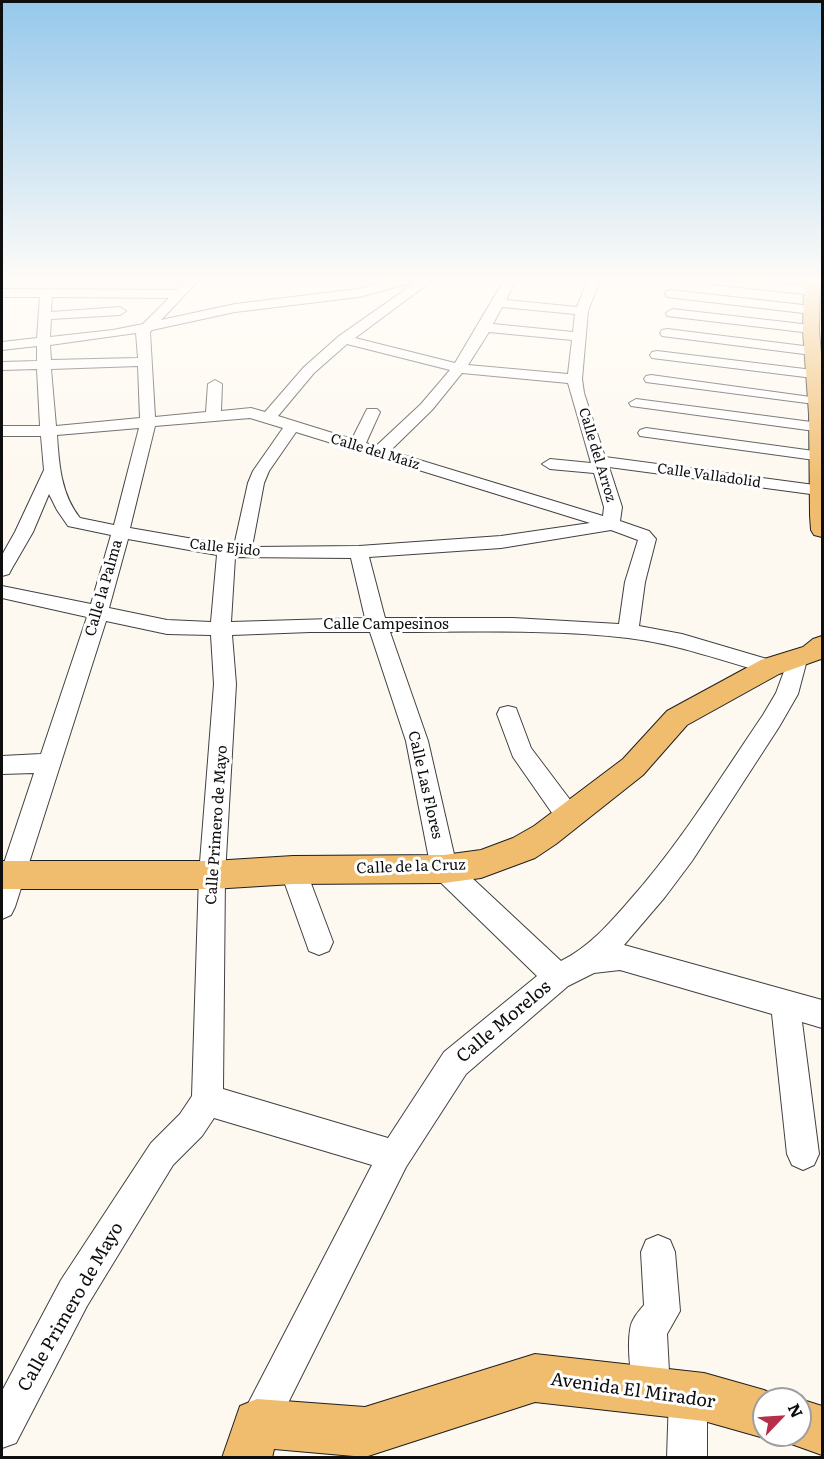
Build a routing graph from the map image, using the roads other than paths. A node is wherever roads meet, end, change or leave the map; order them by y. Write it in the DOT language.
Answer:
graph roads {
  1 [pos="43,348"];
  2 [pos="143,348"];
  3 [pos="334,348"];
  4 [pos="379,348"];
  5 [pos="470,348"];
  6 [pos="578,348"];
  7 [pos="789,348"];
  8 [pos="812,351"];
  9 [pos="657,355"];
  10 [pos="143,362"];
  11 [pos="45,364"];
  12 [pos="2,366"];
  13 [pos="457,368"];
  14 [pos="817,378"];
  15 [pos="575,379"];
  16 [pos="651,379"];
  17 [pos="215,384"];
  18 [pos="818,402"];
  19 [pos="636,403"];
  20 [pos="372,412"];
  21 [pos="213,415"];
  22 [pos="269,417"];
  23 [pos="148,421"];
  24 [pos="292,426"];
  25 [pos="819,428"];
  26 [pos="2,431"];
  27 [pos="48,431"];
  28 [pos="646,433"];
  29 [pos="357,446"];
  30 [pos="378,453"];
  31 [pos="821,457"];
  32 [pos="550,464"];
  33 [pos="601,465"];
  34 [pos="51,471"];
  35 [pos="818,490"];
  36 [pos="610,525"];
  37 [pos="822,530"];
  38 [pos="120,531"];
  39 [pos="234,552"];
  40 [pos="359,552"];
  41 [pos="2,570"];
  42 [pos="2,592"];
  43 [pos="98,614"];
  44 [pos="377,626"];
  45 [pos="220,629"];
  46 [pos="628,631"];
  47 [pos="796,657"];
  48 [pos="508,714"];
  49 [pos="48,763"];
  50 [pos="2,765"];
  51 [pos="568,816"];
  52 [pos="444,869"];
  53 [pos="293,870"];
  54 [pos="6,875"];
  55 [pos="212,875"];
  56 [pos="2,907"];
  57 [pos="319,942"];
  58 [pos="591,960"];
  59 [pos="558,977"];
  60 [pos="785,1002"];
  61 [pos="822,1014"];
  62 [pos="207,1100"];
  63 [pos="803,1154"];
  64 [pos="395,1156"];
  65 [pos="658,1252"];
  66 [pos="669,1393"];
  67 [pos="752,1411"];
  68 [pos="2,1430"];
  69 [pos="252,1440"];
  70 [pos="687,1458"];
  1 -- 11 [label="street, Calle Ejido"];
  2 -- 10 [label="street, Calle la Palma"];
  3 -- 22 [label="street"];
  4 -- 13 [label="street"];
  5 -- 13 [label="street"];
  6 -- 15 [label="street, Calle del Arroz"];
  7 -- 8 [label="street"];
  8 -- 14 [label="main road"];
  9 -- 14 [label="street"];
  10 -- 11 [label="street"];
  10 -- 23 [label="street, Calle la Palma"];
  11 -- 12 [label="street"];
  11 -- 27 [label="street, Calle Ejido"];
  13 -- 15 [label="street"];
  13 -- 30 [label="street"];
  14 -- 18 [label="main road"];
  15 -- 33 [label="street, Calle del Arroz"];
  16 -- 18 [label="street"];
  17 -- 21 [label="street"];
  18 -- 25 [label="main road"];
  19 -- 25 [label="street"];
  20 -- 29 [label="street"];
  21 -- 22 [label="street, Calle del Maíz"];
  21 -- 23 [label="street, Calle del Maíz"];
  22 -- 24 [label="street, Calle del Maíz"];
  23 -- 27 [label="street, Calle del Maíz"];
  23 -- 38 [label="street, Calle la Palma"];
  24 -- 29 [label="street, Calle del Maíz"];
  24 -- 39 [label="street, Calle Primero de Mayo"];
  25 -- 31 [label="main road"];
  26 -- 27 [label="street, Calle del Maíz"];
  27 -- 34 [label="street, Calle Ejido"];
  28 -- 31 [label="street"];
  29 -- 30 [label="street, Calle del Maíz"];
  30 -- 36 [label="street, Calle del Maíz"];
  31 -- 35 [label="main road"];
  32 -- 33 [label="street, Calle Valladolid"];
  33 -- 35 [label="street, Calle Valladolid"];
  33 -- 36 [label="street, Calle del Arroz"];
  34 -- 38 [label="street, Calle Ejido"];
  34 -- 41 [label="street"];
  35 -- 37 [label="main road"];
  36 -- 40 [label="street, Calle Ejido"];
  36 -- 46 [label="street, Calle del Maíz"];
  38 -- 39 [label="street, Calle Ejido"];
  38 -- 43 [label="street, Calle la Palma"];
  39 -- 40 [label="street, Calle Ejido"];
  39 -- 45 [label="street, Calle Primero de Mayo"];
  40 -- 44 [label="street, Calle Las Flores"];
  42 -- 43 [label="street, Calle Campesinos"];
  43 -- 45 [label="street, Calle Campesinos"];
  43 -- 49 [label="street, Calle la Palma"];
  44 -- 45 [label="street, Calle Campesinos"];
  44 -- 46 [label="street, Calle Campesinos"];
  44 -- 52 [label="street, Calle Las Flores"];
  45 -- 55 [label="street, Calle Primero de Mayo"];
  46 -- 47 [label="street, Calle Campesinos"];
  47 -- 51 [label="main road, Calle de la Cruz"];
  47 -- 58 [label="street, Calle Morelos"];
  48 -- 51 [label="street"];
  49 -- 50 [label="street"];
  49 -- 54 [label="street, Calle la Palma"];
  51 -- 52 [label="main road, Calle de la Cruz"];
  52 -- 53 [label="main road, Calle de la Cruz"];
  52 -- 59 [label="street"];
  53 -- 55 [label="main road, Calle de la Cruz"];
  53 -- 57 [label="street"];
  54 -- 55 [label="main road, Calle de la Cruz"];
  54 -- 56 [label="street, Calle la Palma"];
  55 -- 62 [label="street, Calle Primero de Mayo"];
  58 -- 59 [label="street, Calle Morelos"];
  58 -- 60 [label="street"];
  59 -- 64 [label="street, Calle Morelos"];
  60 -- 61 [label="street"];
  60 -- 63 [label="street"];
  62 -- 64 [label="street"];
  62 -- 68 [label="street, Calle Primero de Mayo"];
  64 -- 69 [label="street, Calle Morelos"];
  65 -- 66 [label="street"];
  66 -- 67 [label="main road, Avenida El Mirador"];
  66 -- 69 [label="main road, Avenida El Mirador"];
  66 -- 70 [label="street"];
}
